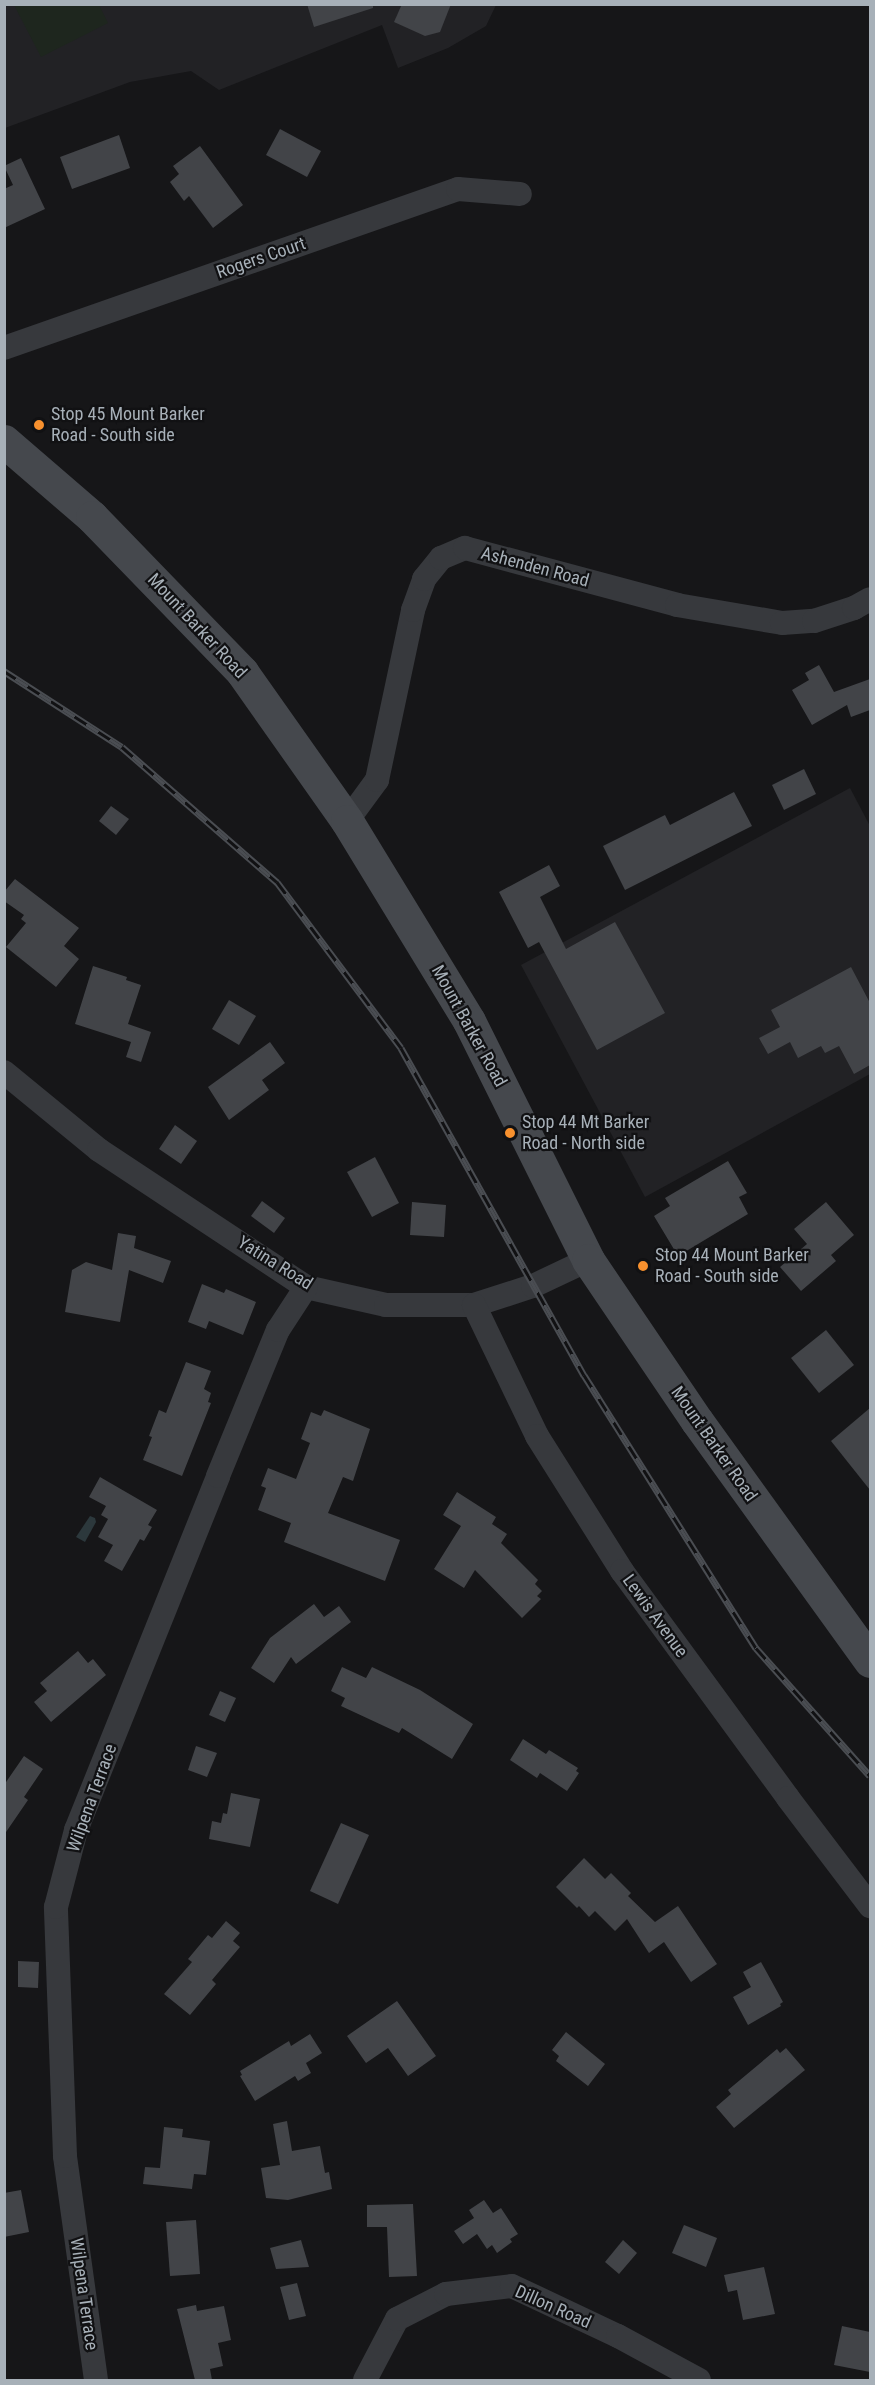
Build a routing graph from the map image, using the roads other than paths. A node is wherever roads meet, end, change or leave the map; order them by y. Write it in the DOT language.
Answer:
graph roads {
  1 [pos="520,194"];
  2 [pos="4,348"];
  3 [pos="4,441"];
  4 [pos="870,599"];
  5 [pos="347,821"];
  6 [pos="4,1072"];
  7 [pos="588,1260"];
  8 [pos="306,1287"];
  9 [pos="474,1305"];
  10 [pos="870,1661"];
  11 [pos="870,1906"];
  12 [pos="96,2380"];
  13 [pos="364,2380"];
  14 [pos="699,2380"];
  1 -- 2 [label="street, Rogers Court"];
  3 -- 5 [label="main road, Mount Barker Road"];
  4 -- 5 [label="street, Ashenden Road"];
  5 -- 7 [label="main road, Mount Barker Road"];
  6 -- 8 [label="street, Yatina Road"];
  7 -- 9 [label="street, Yatina Road"];
  7 -- 10 [label="main road, Mount Barker Road"];
  8 -- 9 [label="street, Yatina Road"];
  8 -- 12 [label="street, Wilpena Terrace"];
  9 -- 11 [label="street, Lewis Avenue"];
  13 -- 14 [label="street, Dillon Road"];
}
